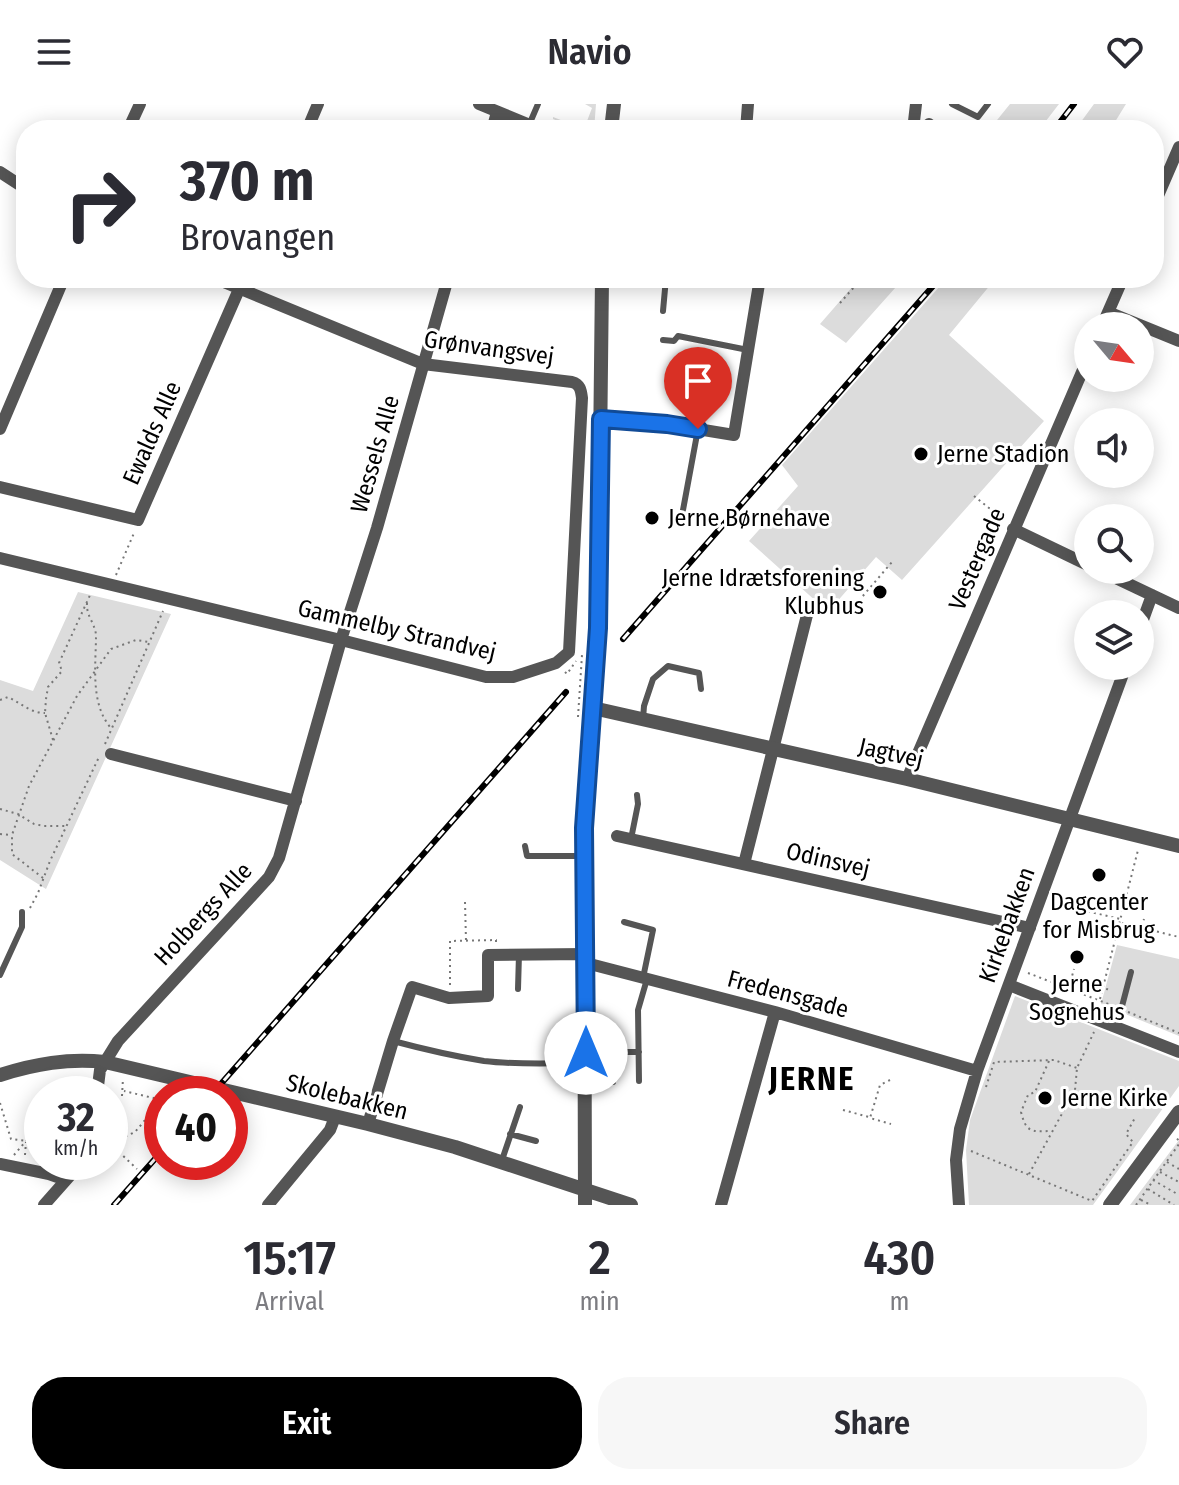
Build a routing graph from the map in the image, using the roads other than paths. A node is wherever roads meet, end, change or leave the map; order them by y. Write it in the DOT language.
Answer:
graph roads {
  1 [pos="479,104"];
  2 [pos="952,104"];
  3 [pos="988,104"];
  4 [pos="497,112"];
  5 [pos="495,120"];
  6 [pos="517,120"];
  7 [pos="1179,147"];
  8 [pos="1164,182"];
  9 [pos="60,288"];
  10 [pos="239,288"];
  11 [pos="252,288"];
  12 [pos="445,288"];
  13 [pos="602,288"];
  14 [pos="665,288"];
  15 [pos="758,288"];
  16 [pos="1119,288"];
  17 [pos="663,311"];
  18 [pos="1108,312"];
  19 [pos="1154,331"];
  20 [pos="663,340"];
  21 [pos="1179,341"];
  22 [pos="748,350"];
  23 [pos="423,364"];
  24 [pos="580,387"];
  25 [pos="1074,390"];
  26 [pos="601,419"];
  27 [pos="0,429"];
  28 [pos="698,429"];
  29 [pos="0,487"];
  30 [pos="683,510"];
  31 [pos="1015,525"];
  32 [pos="1074,557"];
  33 [pos="0,558"];
  34 [pos="1129,584"];
  35 [pos="1152,595"];
  36 [pos="1150,600"];
  37 [pos="1179,608"];
  38 [pos="807,615"];
  39 [pos="341,640"];
  40 [pos="1121,680"];
  41 [pos="701,689"];
  42 [pos="593,708"];
  43 [pos="643,719"];
  44 [pos="772,748"];
  45 [pos="111,754"];
  46 [pos="907,779"];
  47 [pos="637,795"];
  48 [pos="296,801"];
  49 [pos="1069,820"];
  50 [pos="617,836"];
  51 [pos="631,839"];
  52 [pos="525,846"];
  53 [pos="1179,846"];
  54 [pos="585,856"];
  55 [pos="744,864"];
  56 [pos="22,912"];
  57 [pos="624,922"];
  58 [pos="1030,928"];
  59 [pos="519,954"];
  60 [pos="586,958"];
  61 [pos="1131,972"];
  62 [pos="0,975"];
  63 [pos="645,978"];
  64 [pos="1009,985"];
  65 [pos="518,989"];
  66 [pos="775,1012"];
  67 [pos="1114,1026"];
  68 [pos="393,1041"];
  69 [pos="613,1052"];
  70 [pos="639,1052"];
  71 [pos="1179,1052"];
  72 [pos="586,1058"];
  73 [pos="105,1062"];
  74 [pos="977,1071"];
  75 [pos="0,1075"];
  76 [pos="99,1076"];
  77 [pos="639,1081"];
  78 [pos="613,1082"];
  79 [pos="520,1107"];
  80 [pos="1179,1112"];
  81 [pos="335,1117"];
  82 [pos="368,1124"];
  83 [pos="510,1134"];
  84 [pos="536,1141"];
  85 [pos="501,1163"];
  86 [pos="2,1164"];
  87 [pos="24,1169"];
  88 [pos="66,1180"];
  89 [pos="585,1198"];
  90 [pos="44,1205"];
  91 [pos="268,1205"];
  92 [pos="631,1205"];
  93 [pos="721,1205"];
  94 [pos="959,1205"];
  95 [pos="1110,1205"];
  1 -- 4 [label="street"];
  2 -- 3 [label="lane"];
  4 -- 5 [label="street"];
  4 -- 6 [label="street"];
  7 -- 8 [label="street"];
  9 -- 27 [label="street"];
  10 -- 29 [label="street, Ewalds Alle"];
  11 -- 23 [label="street, Grønvangsvej"];
  12 -- 23 [label="street, Wessels Alle"];
  13 -- 26 [label="street"];
  14 -- 17 [label="lane"];
  15 -- 22 [label="street"];
  16 -- 18 [label="street"];
  19 -- 21 [label="street"];
  20 -- 22 [label="lane"];
  22 -- 28 [label="street"];
  23 -- 24 [label="street, Grønvangsvej"];
  23 -- 39 [label="street, Wessels Alle"];
  24 -- 39 [label="street, Gammelby Strandvej"];
  25 -- 31 [label="street, Vestergade"];
  26 -- 28 [label="street"];
  26 -- 42 [label="street, bridge"];
  28 -- 30 [label="lane"];
  31 -- 32 [label="street"];
  31 -- 46 [label="street, Vestergade"];
  33 -- 39 [label="street, Gammelby Strandvej"];
  34 -- 35 [label="street"];
  35 -- 36 [label="street"];
  35 -- 37 [label="street"];
  38 -- 44 [label="street"];
  39 -- 48 [label="street, Holbergs Alle"];
  40 -- 49 [label="street, Kirkebakken"];
  41 -- 43 [label="lane"];
  42 -- 43 [label="street, Jagtvej"];
  42 -- 54 [label="street"];
  43 -- 44 [label="street, Jagtvej"];
  44 -- 46 [label="street, Jagtvej"];
  44 -- 55 [label="street"];
  45 -- 48 [label="street"];
  46 -- 49 [label="street, Jagtvej"];
  47 -- 51 [label="lane"];
  48 -- 73 [label="street, Holbergs Alle"];
  49 -- 53 [label="street, Jagtvej"];
  49 -- 58 [label="street, Kirkebakken"];
  50 -- 51 [label="street, Odinsvej"];
  51 -- 55 [label="street, Odinsvej"];
  52 -- 54 [label="lane"];
  54 -- 60 [label="street"];
  55 -- 58 [label="street, Odinsvej"];
  56 -- 62 [label="lane"];
  57 -- 63 [label="lane"];
  58 -- 64 [label="street, Kirkebakken"];
  59 -- 60 [label="street, Fredensgade"];
  59 -- 65 [label="lane"];
  59 -- 68 [label="street, Fredensgade"];
  60 -- 63 [label="street, Fredensgade"];
  60 -- 72 [label="street"];
  61 -- 67 [label="lane"];
  63 -- 66 [label="street, Fredensgade"];
  63 -- 70 [label="lane"];
  64 -- 67 [label="street"];
  64 -- 74 [label="street, Kirkebakken"];
  66 -- 74 [label="street, Fredensgade"];
  66 -- 93 [label="street"];
  67 -- 71 [label="street"];
  68 -- 72 [label="lane"];
  68 -- 82 [label="street"];
  69 -- 70 [label="lane"];
  69 -- 72 [label="lane"];
  69 -- 78 [label="lane"];
  70 -- 77 [label="lane"];
  72 -- 89 [label="street"];
  73 -- 75 [label="street, Skolebakken"];
  73 -- 76 [label="street"];
  73 -- 81 [label="street, Skolebakken"];
  74 -- 94 [label="street, Kirkebakken"];
  79 -- 83 [label="lane"];
  80 -- 95 [label="street"];
  81 -- 82 [label="street, Skolebakken"];
  81 -- 91 [label="street"];
  82 -- 85 [label="street, Skolebakken"];
  83 -- 84 [label="lane"];
  83 -- 85 [label="lane"];
  85 -- 89 [label="street, Skolebakken"];
  86 -- 87 [label="street"];
  88 -- 90 [label="street"];
  89 -- 92 [label="street, Skolebakken"];
}
